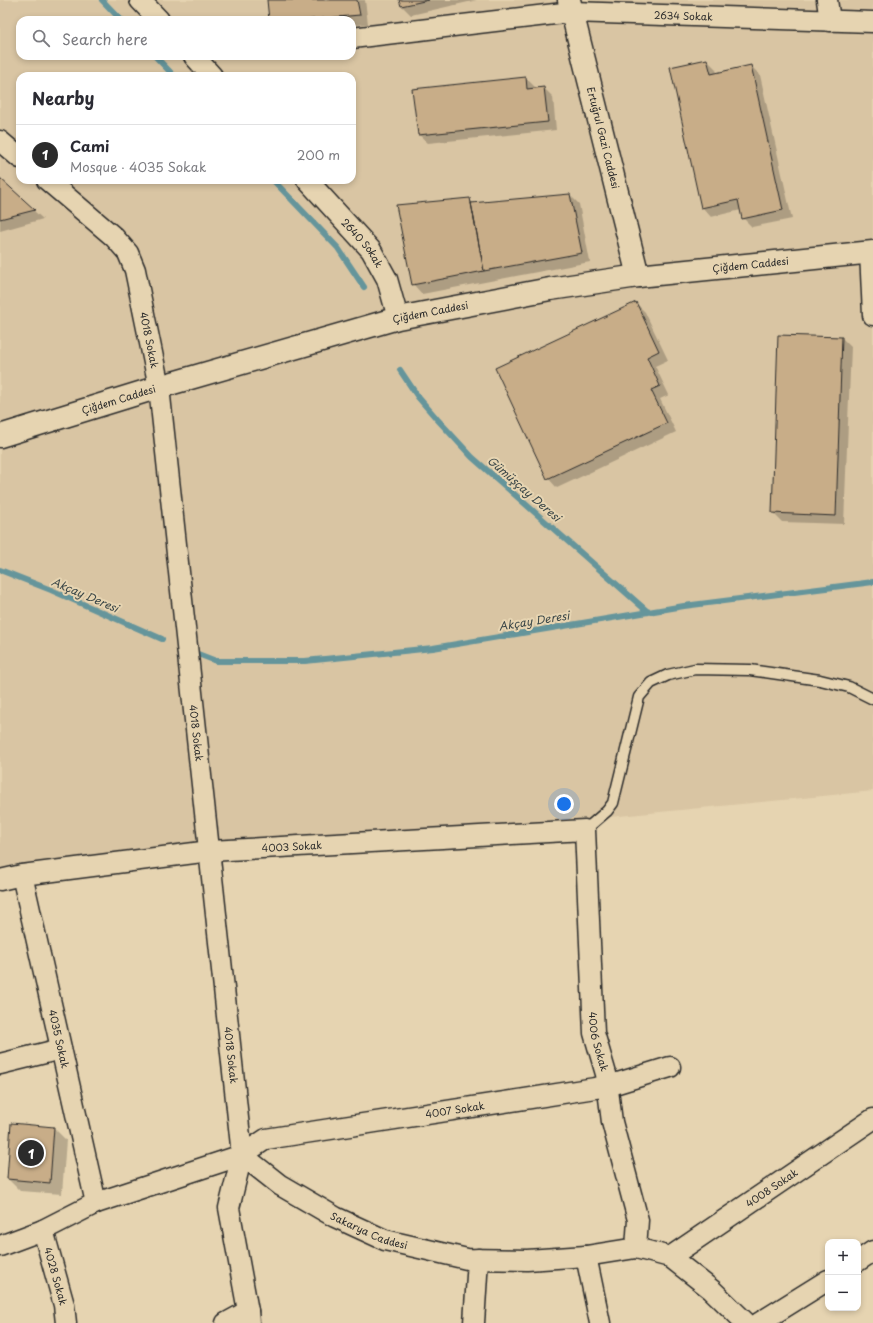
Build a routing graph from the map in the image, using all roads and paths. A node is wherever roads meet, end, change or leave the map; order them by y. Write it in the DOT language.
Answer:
graph roads {
  1 [pos="140,0"];
  2 [pos="160,0"];
  3 [pos="827,0"];
  4 [pos="570,6"];
  5 [pos="155,16"];
  6 [pos="162,16"];
  7 [pos="830,21"];
  8 [pos="873,22"];
  9 [pos="356,37"];
  10 [pos="199,60"];
  11 [pos="209,72"];
  12 [pos="0,141"];
  13 [pos="16,155"];
  14 [pos="52,184"];
  15 [pos="311,184"];
  16 [pos="872,252"];
  17 [pos="638,276"];
  18 [pos="873,315"];
  19 [pos="398,318"];
  20 [pos="159,386"];
  21 [pos="0,436"];
  22 [pos="873,699"];
  23 [pos="585,830"];
  24 [pos="210,851"];
  25 [pos="22,875"];
  26 [pos="0,880"];
  27 [pos="61,1049"];
  28 [pos="0,1064"];
  29 [pos="670,1067"];
  30 [pos="608,1086"];
  31 [pos="873,1119"];
  32 [pos="242,1155"];
  33 [pos="96,1203"];
  34 [pos="43,1230"];
  35 [pos="0,1246"];
  36 [pos="636,1248"];
  37 [pos="873,1251"];
  38 [pos="586,1256"];
  39 [pos="670,1258"];
  40 [pos="478,1259"];
  41 [pos="861,1259"];
  42 [pos="825,1282"];
  43 [pos="249,1317"];
  44 [pos="66,1323"];
  45 [pos="226,1323"];
  46 [pos="474,1323"];
  47 [pos="600,1323"];
  48 [pos="746,1323"];
  49 [pos="759,1323"];
  1 -- 5 [label="street"];
  2 -- 6 [label="street"];
  3 -- 7 [label="street"];
  4 -- 7 [label="street, 2634 Sokak"];
  4 -- 9 [label="street, 2634 Sokak"];
  4 -- 17 [label="street, Ertuğrul Gazi Caddesi"];
  7 -- 8 [label="street, 2634 Sokak"];
  10 -- 11 [label="street"];
  12 -- 13 [label="street"];
  14 -- 20 [label="street, 4018 Sokak"];
  15 -- 19 [label="street, 2640 Sokak"];
  16 -- 17 [label="street, Çiğdem Caddesi"];
  16 -- 18 [label="street"];
  17 -- 19 [label="street, Çiğdem Caddesi"];
  19 -- 20 [label="street, Çiğdem Caddesi"];
  20 -- 21 [label="street, Çiğdem Caddesi"];
  20 -- 24 [label="street, 4018 Sokak"];
  22 -- 23 [label="lane"];
  23 -- 24 [label="street, 4003 Sokak"];
  23 -- 30 [label="street, 4006 Sokak"];
  24 -- 25 [label="street, 4003 Sokak"];
  24 -- 32 [label="street, 4018 Sokak"];
  25 -- 26 [label="street, 4003 Sokak"];
  25 -- 27 [label="street, 4035 Sokak"];
  27 -- 28 [label="street"];
  27 -- 33 [label="street, 4035 Sokak"];
  29 -- 30 [label="street, 4007 Sokak"];
  30 -- 32 [label="street, 4007 Sokak"];
  30 -- 36 [label="street, 4006 Sokak"];
  31 -- 39 [label="street, 4008 Sokak"];
  32 -- 33 [label="street"];
  32 -- 40 [label="street, Sakarya Caddesi"];
  32 -- 43 [label="street, 4018 Sokak"];
  33 -- 34 [label="street"];
  34 -- 35 [label="street"];
  34 -- 44 [label="street, 4028 Sokak"];
  36 -- 38 [label="street, Sakarya Caddesi"];
  36 -- 39 [label="street, Sakarya Caddesi"];
  37 -- 41 [label="street"];
  38 -- 40 [label="street, Sakarya Caddesi"];
  38 -- 47 [label="street"];
  39 -- 48 [label="street, Sakarya Caddesi"];
  40 -- 46 [label="street"];
  42 -- 49 [label="street"];
  43 -- 45 [label="street"];
}
